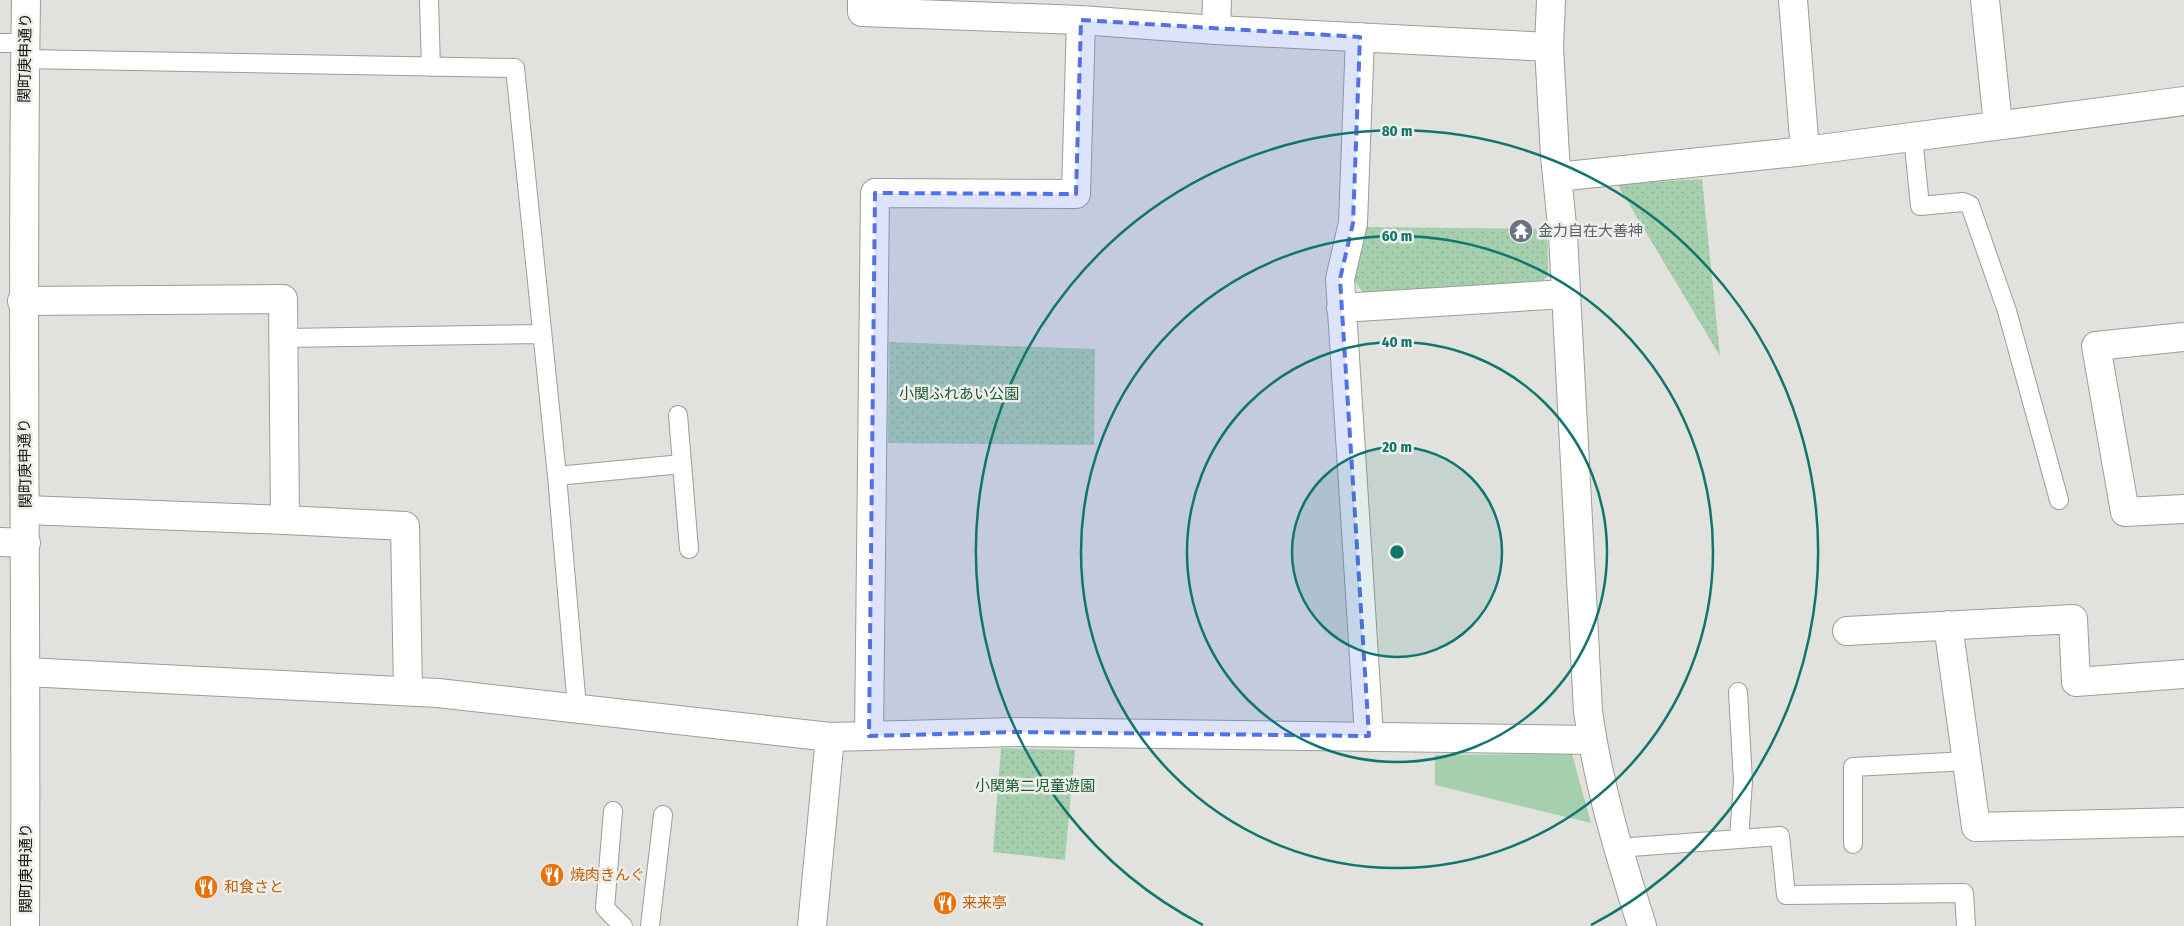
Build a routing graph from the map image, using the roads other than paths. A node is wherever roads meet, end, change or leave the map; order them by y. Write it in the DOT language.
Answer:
graph roads {
  1 [pos="26,0"];
  2 [pos="429,0"];
  3 [pos="862,0"];
  4 [pos="1217,0"];
  5 [pos="1551,0"];
  6 [pos="1793,0"];
  7 [pos="1986,0"];
  8 [pos="1080,20"];
  9 [pos="1216,30"];
  10 [pos="1360,37"];
  11 [pos="1548,46"];
  12 [pos="16,48"];
  13 [pos="431,66"];
  14 [pos="2184,101"];
  15 [pos="1998,124"];
  16 [pos="1913,136"];
  17 [pos="1805,150"];
  18 [pos="1557,177"];
  19 [pos="1565,294"];
  20 [pos="22,301"];
  21 [pos="1341,308"];
  22 [pos="542,334"];
  23 [pos="284,338"];
  24 [pos="2184,338"];
  25 [pos="678,415"];
  26 [pos="682,464"];
  27 [pos="557,476"];
  28 [pos="2059,500"];
  29 [pos="2184,509"];
  30 [pos="26,510"];
  31 [pos="285,520"];
  32 [pos="13,542"];
  33 [pos="689,549"];
  34 [pos="1948,626"];
  35 [pos="1846,631"];
  36 [pos="26,672"];
  37 [pos="2184,674"];
  38 [pos="408,691"];
  39 [pos="1738,692"];
  40 [pos="576,707"];
  41 [pos="869,736"];
  42 [pos="1369,736"];
  43 [pos="830,737"];
  44 [pos="1592,740"];
  45 [pos="1968,761"];
  46 [pos="613,811"];
  47 [pos="663,815"];
  48 [pos="2184,822"];
  49 [pos="1739,839"];
  50 [pos="1853,844"];
  51 [pos="1618,848"];
  52 [pos="25,926"];
  53 [pos="623,926"];
  54 [pos="650,926"];
  55 [pos="812,926"];
  56 [pos="1642,926"];
  57 [pos="1966,926"];
  1 -- 12 [label="street, 関町庚申通り"];
  2 -- 13 [label="lane"];
  3 -- 8 [label="street"];
  4 -- 9 [label="street"];
  5 -- 11 [label="street"];
  6 -- 17 [label="street"];
  7 -- 15 [label="street"];
  8 -- 9 [label="street"];
  8 -- 41 [label="street"];
  9 -- 10 [label="street"];
  10 -- 11 [label="street"];
  10 -- 21 [label="street"];
  11 -- 18 [label="street"];
  12 -- 13 [label="lane"];
  12 -- 20 [label="street, 関町庚申通り"];
  13 -- 22 [label="lane"];
  14 -- 15 [label="street"];
  15 -- 16 [label="street"];
  16 -- 17 [label="street"];
  16 -- 28 [label="lane"];
  17 -- 18 [label="street"];
  18 -- 19 [label="street"];
  19 -- 21 [label="street"];
  19 -- 44 [label="street"];
  20 -- 23 [label="street"];
  20 -- 30 [label="street, 関町庚申通り"];
  21 -- 42 [label="street"];
  22 -- 23 [label="lane"];
  22 -- 27 [label="lane"];
  23 -- 31 [label="street"];
  24 -- 29 [label="street"];
  25 -- 26 [label="lane"];
  26 -- 27 [label="lane"];
  26 -- 33 [label="lane"];
  27 -- 40 [label="lane"];
  30 -- 31 [label="street"];
  30 -- 32 [label="street, 関町庚申通り"];
  31 -- 38 [label="street"];
  32 -- 36 [label="street, 関町庚申通り"];
  34 -- 35 [label="street"];
  34 -- 37 [label="street"];
  34 -- 45 [label="street"];
  36 -- 38 [label="street"];
  36 -- 52 [label="street, 関町庚申通り"];
  38 -- 40 [label="street"];
  39 -- 49 [label="lane"];
  40 -- 43 [label="street"];
  41 -- 42 [label="street"];
  41 -- 43 [label="street"];
  42 -- 44 [label="street"];
  43 -- 55 [label="street"];
  44 -- 51 [label="street"];
  45 -- 48 [label="street"];
  45 -- 50 [label="lane"];
  46 -- 53 [label="lane"];
  47 -- 54 [label="lane"];
  49 -- 51 [label="lane"];
  49 -- 57 [label="lane"];
  51 -- 56 [label="street"];
}
